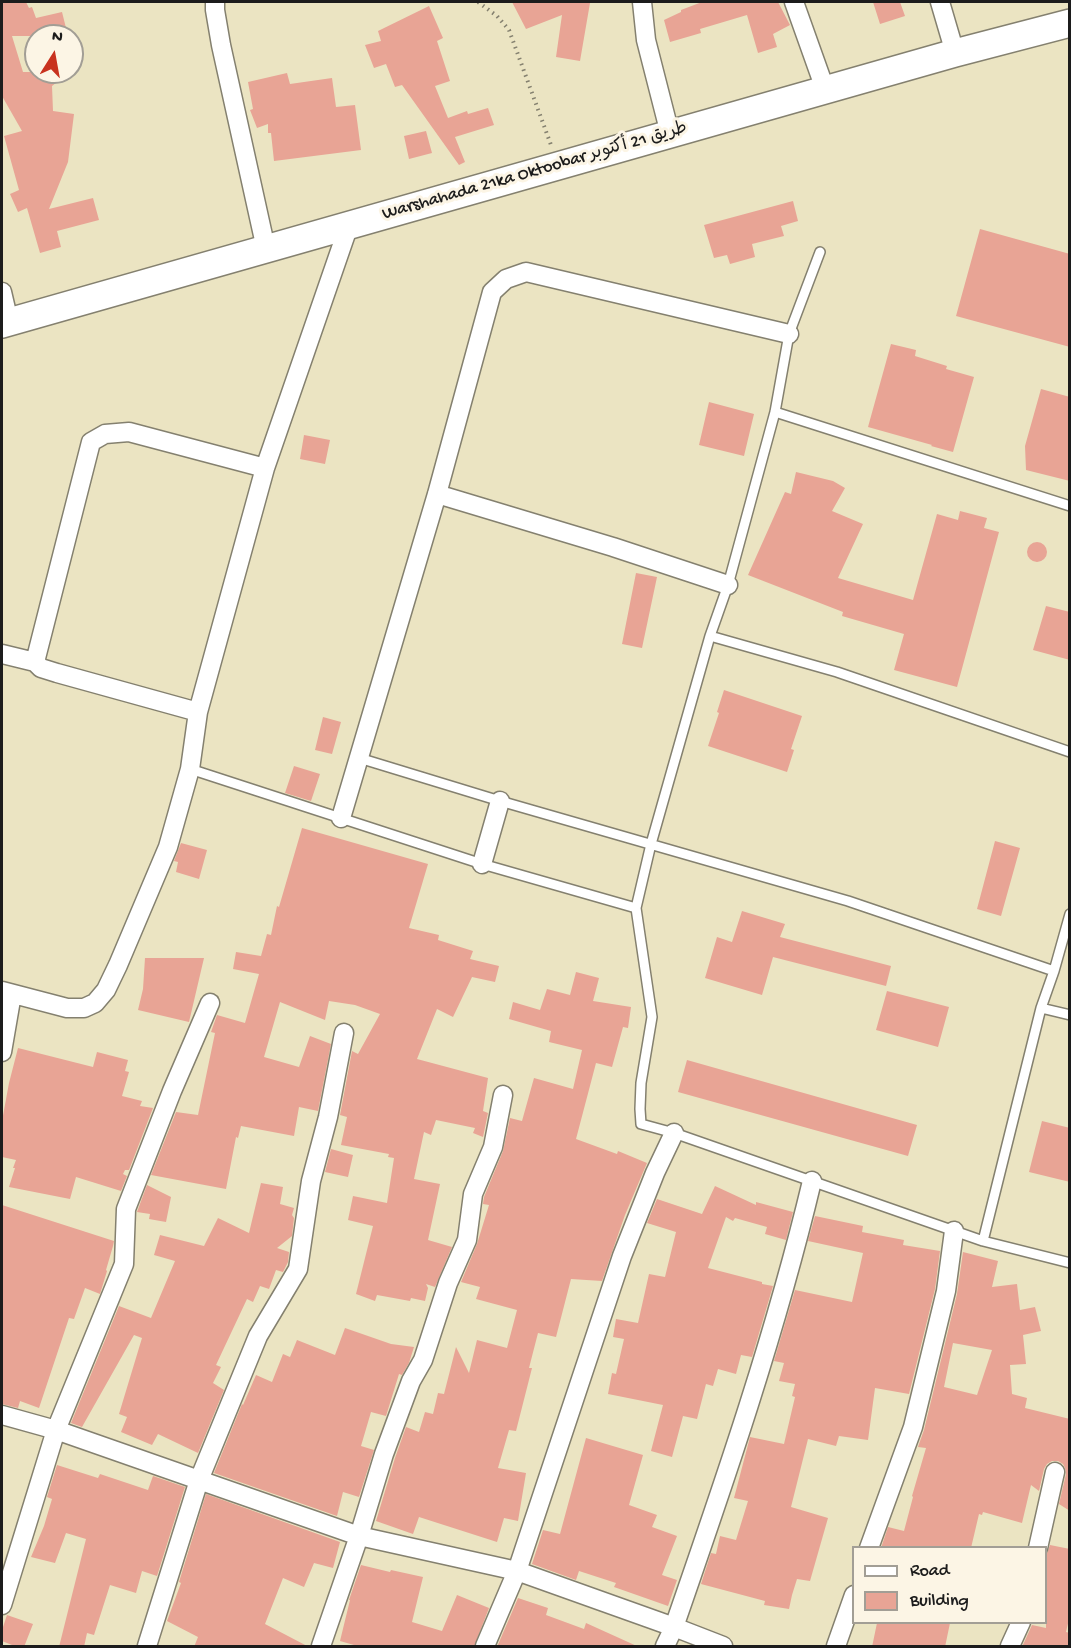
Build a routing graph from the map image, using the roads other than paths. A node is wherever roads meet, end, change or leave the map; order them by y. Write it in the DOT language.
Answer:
graph roads {
  1 [pos="215,2"];
  2 [pos="642,2"];
  3 [pos="794,2"];
  4 [pos="940,2"];
  5 [pos="1070,24"];
  6 [pos="955,52"];
  7 [pos="825,89"];
  8 [pos="670,134"];
  9 [pos="349,225"];
  10 [pos="266,249"];
  11 [pos="820,252"];
  12 [pos="2,292"];
  13 [pos="5,323"];
  14 [pos="789,334"];
  15 [pos="775,412"];
  16 [pos="265,468"];
  17 [pos="437,495"];
  18 [pos="1070,506"];
  19 [pos="728,585"];
  20 [pos="710,636"];
  21 [pos="2,654"];
  22 [pos="35,662"];
  23 [pos="198,712"];
  24 [pos="1070,752"];
  25 [pos="359,758"];
  26 [pos="190,769"];
  27 [pos="500,801"];
  28 [pos="341,818"];
  29 [pos="651,844"];
  30 [pos="483,864"];
  31 [pos="636,908"];
  32 [pos="1070,914"];
  33 [pos="1068,927"];
  34 [pos="1054,971"];
  35 [pos="7,993"];
  36 [pos="210,1003"];
  37 [pos="1041,1008"];
  38 [pos="1070,1015"];
  39 [pos="345,1033"];
  40 [pos="2,1052"];
  41 [pos="503,1095"];
  42 [pos="674,1133"];
  43 [pos="812,1181"];
  44 [pos="954,1231"];
  45 [pos="983,1241"];
  46 [pos="1070,1263"];
  47 [pos="2,1415"];
  48 [pos="56,1430"];
  49 [pos="1055,1472"];
  50 [pos="199,1480"];
  51 [pos="359,1536"];
  52 [pos="871,1546"];
  53 [pos="1038,1546"];
  54 [pos="517,1571"];
  55 [pos="852,1601"];
  56 [pos="2,1605"];
  57 [pos="1021,1624"];
  58 [pos="674,1626"];
  59 [pos="147,1647"];
  60 [pos="321,1647"];
  61 [pos="485,1647"];
  62 [pos="665,1647"];
  63 [pos="723,1647"];
  64 [pos="836,1647"];
  65 [pos="1010,1647"];
  1 -- 10 [label="street"];
  2 -- 8 [label="street"];
  3 -- 7 [label="street"];
  4 -- 6 [label="street"];
  5 -- 6 [label="main road, Warshahada 21ka Oktoobar طريق 21 أكتوبر"];
  6 -- 7 [label="main road, Warshahada 21ka Oktoobar طريق 21 أكتوبر"];
  7 -- 8 [label="main road, Warshahada 21ka Oktoobar طريق 21 أكتوبر"];
  8 -- 9 [label="main road, Warshahada 21ka Oktoobar طريق 21 أكتوبر"];
  9 -- 10 [label="main road, Warshahada 21ka Oktoobar طريق 21 أكتوبر"];
  9 -- 16 [label="street"];
  10 -- 13 [label="main road, Warshahada 21ka Oktoobar طريق 21 أكتوبر"];
  11 -- 14 [label="lane"];
  12 -- 13 [label="street"];
  14 -- 15 [label="lane"];
  14 -- 17 [label="street"];
  15 -- 18 [label="lane"];
  15 -- 19 [label="lane"];
  16 -- 22 [label="street"];
  16 -- 23 [label="street"];
  17 -- 19 [label="street"];
  17 -- 25 [label="street"];
  19 -- 20 [label="lane"];
  20 -- 24 [label="lane"];
  20 -- 29 [label="lane"];
  21 -- 22 [label="street"];
  22 -- 23 [label="street"];
  23 -- 26 [label="street"];
  25 -- 27 [label="lane"];
  25 -- 28 [label="street"];
  26 -- 28 [label="lane"];
  26 -- 35 [label="street"];
  27 -- 29 [label="lane"];
  27 -- 30 [label="street"];
  28 -- 30 [label="lane"];
  29 -- 31 [label="lane"];
  29 -- 34 [label="lane"];
  30 -- 31 [label="lane"];
  31 -- 42 [label="lane"];
  32 -- 33 [label="lane"];
  33 -- 34 [label="lane"];
  34 -- 37 [label="lane"];
  35 -- 40 [label="street"];
  36 -- 48 [label="street"];
  37 -- 38 [label="lane"];
  37 -- 45 [label="lane"];
  39 -- 50 [label="street"];
  41 -- 51 [label="street"];
  42 -- 43 [label="lane"];
  42 -- 54 [label="street"];
  43 -- 44 [label="lane"];
  43 -- 58 [label="street"];
  44 -- 45 [label="lane"];
  44 -- 52 [label="street"];
  45 -- 46 [label="lane"];
  47 -- 48 [label="street"];
  48 -- 50 [label="street"];
  48 -- 56 [label="street"];
  49 -- 53 [label="street"];
  50 -- 51 [label="street"];
  50 -- 59 [label="street"];
  51 -- 54 [label="street"];
  51 -- 60 [label="street"];
  54 -- 58 [label="street"];
  54 -- 61 [label="street"];
  55 -- 64 [label="street"];
  57 -- 65 [label="street"];
  58 -- 62 [label="street"];
  58 -- 63 [label="street"];
}
